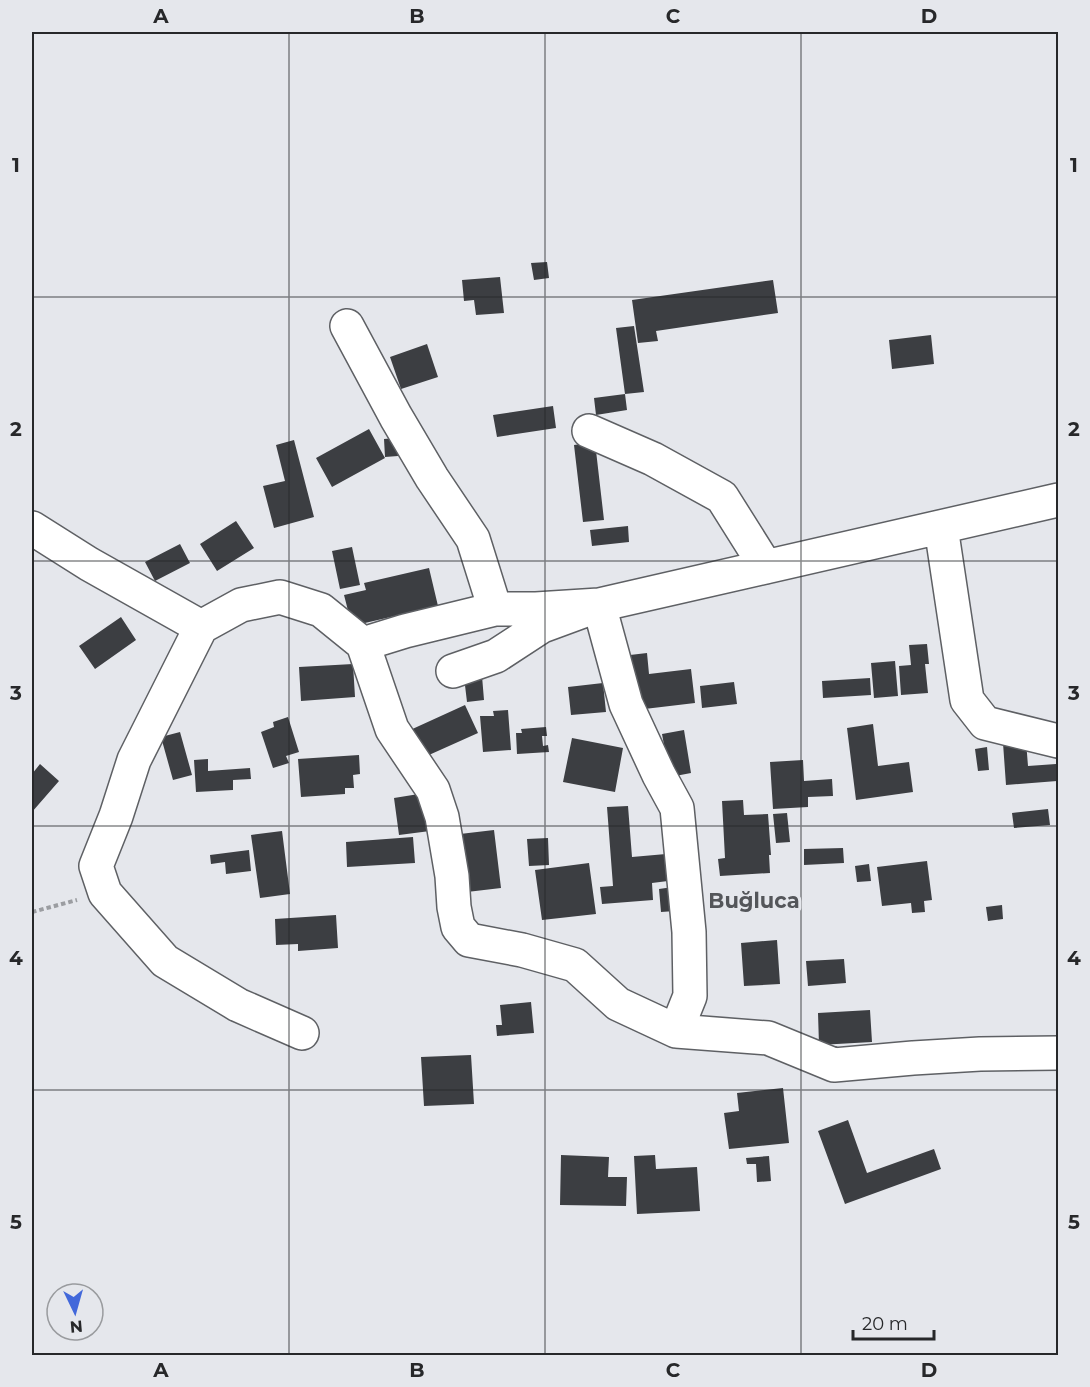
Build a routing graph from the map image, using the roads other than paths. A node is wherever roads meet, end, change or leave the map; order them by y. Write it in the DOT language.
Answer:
graph roads {
  1 [pos="347,327"];
  2 [pos="589,431"];
  3 [pos="1059,500"];
  4 [pos="941,527"];
  5 [pos="32,528"];
  6 [pos="766,567"];
  7 [pos="598,606"];
  8 [pos="495,609"];
  9 [pos="201,627"];
  10 [pos="363,644"];
  11 [pos="453,670"];
  12 [pos="1059,741"];
  13 [pos="676,1031"];
  14 [pos="302,1033"];
  15 [pos="1059,1053"];
  1 -- 8 [label="street"];
  2 -- 6 [label="street"];
  3 -- 4 [label="street"];
  4 -- 6 [label="street"];
  4 -- 12 [label="street"];
  5 -- 9 [label="street"];
  6 -- 7 [label="street"];
  7 -- 8 [label="street"];
  7 -- 11 [label="street"];
  7 -- 13 [label="street"];
  8 -- 10 [label="street"];
  9 -- 10 [label="street"];
  9 -- 14 [label="street"];
  10 -- 13 [label="street"];
  13 -- 15 [label="street"];
}
